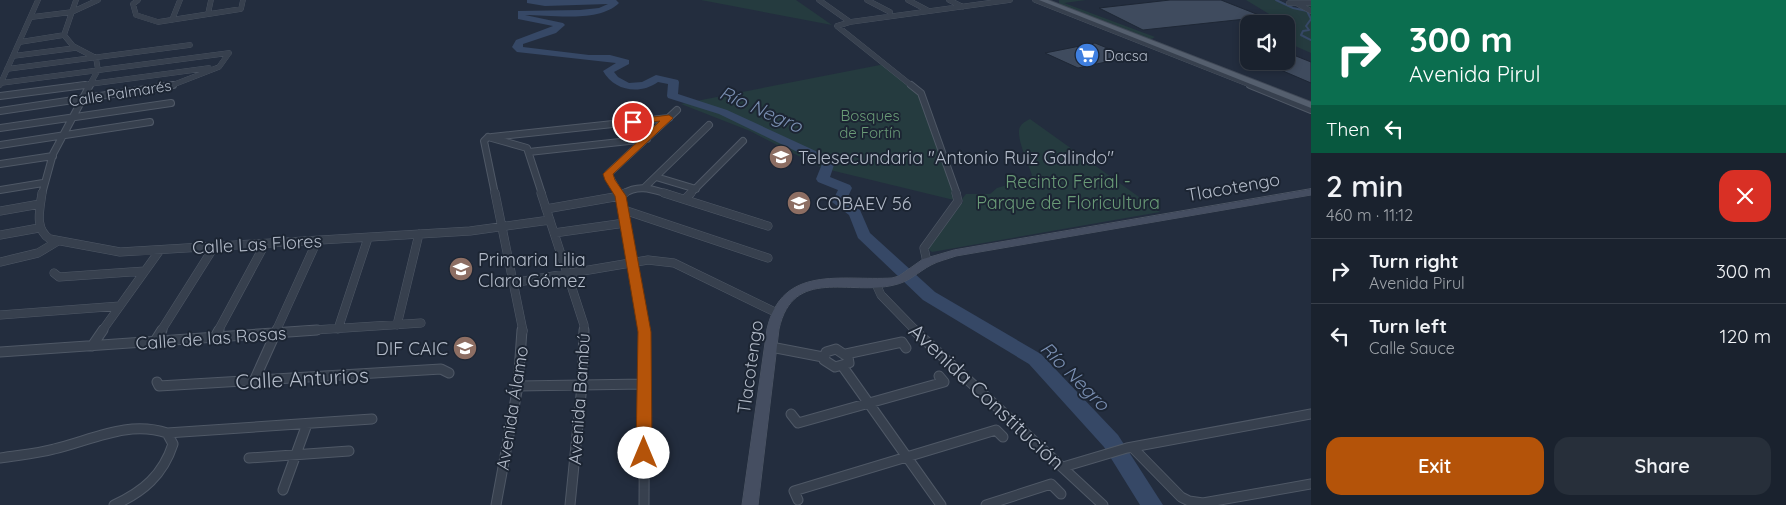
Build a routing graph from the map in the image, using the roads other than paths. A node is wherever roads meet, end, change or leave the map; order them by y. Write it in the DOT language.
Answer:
graph roads {
  1 [pos="76,0"];
  2 [pos="98,0"];
  3 [pos="138,0"];
  4 [pos="180,0"];
  5 [pos="211,0"];
  6 [pos="243,0"];
  7 [pos="818,0"];
  8 [pos="867,0"];
  9 [pos="908,0"];
  10 [pos="949,0"];
  11 [pos="1010,0"];
  12 [pos="1035,0"];
  13 [pos="1042,0"];
  14 [pos="1055,0"];
  15 [pos="36,1"];
  16 [pos="1289,3"];
  17 [pos="1296,3"];
  18 [pos="1311,3"];
  19 [pos="964,7"];
  20 [pos="928,10"];
  21 [pos="1066,10"];
  22 [pos="1311,10"];
  23 [pos="72,12"];
  24 [pos="890,12"];
  25 [pos="208,14"];
  26 [pos="32,17"];
  27 [pos="172,20"];
  28 [pos="850,22"];
  29 [pos="64,35"];
  30 [pos="20,42"];
  31 [pos="190,45"];
  32 [pos="75,48"];
  33 [pos="14,56"];
  34 [pos="96,58"];
  35 [pos="219,67"];
  36 [pos="7,69"];
  37 [pos="98,70"];
  38 [pos="1,84"];
  39 [pos="90,85"];
  40 [pos="0,96"];
  41 [pos="82,100"];
  42 [pos="171,102"];
  43 [pos="1311,105"];
  44 [pos="677,110"];
  45 [pos="1311,110"];
  46 [pos="0,111"];
  47 [pos="72,117"];
  48 [pos="669,118"];
  49 [pos="150,122"];
  50 [pos="709,125"];
  51 [pos="0,128"];
  52 [pos="62,135"];
  53 [pos="488,137"];
  54 [pos="646,139"];
  55 [pos="743,142"];
  56 [pos="0,145"];
  57 [pos="530,152"];
  58 [pos="52,158"];
  59 [pos="0,164"];
  60 [pos="0,169"];
  61 [pos="656,177"];
  62 [pos="43,183"];
  63 [pos="645,187"];
  64 [pos="696,189"];
  65 [pos="0,190"];
  66 [pos="1311,192"];
  67 [pos="620,196"];
  68 [pos="685,200"];
  69 [pos="40,204"];
  70 [pos="546,208"];
  71 [pos="624,210"];
  72 [pos="0,211"];
  73 [pos="550,220"];
  74 [pos="625,223"];
  75 [pos="768,226"];
  76 [pos="502,227"];
  77 [pos="39,228"];
  78 [pos="554,233"];
  79 [pos="419,234"];
  80 [pos="0,235"];
  81 [pos="368,238"];
  82 [pos="58,240"];
  83 [pos="317,241"];
  84 [pos="265,244"];
  85 [pos="214,247"];
  86 [pos="160,250"];
  87 [pos="768,258"];
  88 [pos="0,262"];
  89 [pos="632,262"];
  90 [pos="927,262"];
  91 [pos="145,271"];
  92 [pos="54,273"];
  93 [pos="569,273"];
  94 [pos="512,283"];
  95 [pos="876,284"];
  96 [pos="120,306"];
  97 [pos="777,312"];
  98 [pos="0,315"];
  99 [pos="421,323"];
  100 [pos="398,325"];
  101 [pos="338,329"];
  102 [pos="275,333"];
  103 [pos="215,337"];
  104 [pos="155,342"];
  105 [pos="92,346"];
  106 [pos="771,347"];
  107 [pos="906,348"];
  108 [pos="0,352"];
  109 [pos="846,354"];
  110 [pos="824,357"];
  111 [pos="843,367"];
  112 [pos="449,373"];
  113 [pos="939,376"];
  114 [pos="254,381"];
  115 [pos="157,382"];
  116 [pos="644,384"];
  117 [pos="582,385"];
  118 [pos="518,386"];
  119 [pos="868,404"];
  120 [pos="791,414"];
  121 [pos="1311,414"];
  122 [pos="372,419"];
  123 [pos="307,424"];
  124 [pos="167,433"];
  125 [pos="1003,437"];
  126 [pos="1129,448"];
  127 [pos="349,451"];
  128 [pos="296,455"];
  129 [pos="906,456"];
  130 [pos="0,458"];
  131 [pos="249,458"];
  132 [pos="1063,466"];
  133 [pos="1311,484"];
  134 [pos="283,490"];
  135 [pos="1061,494"];
  136 [pos="798,500"];
  137 [pos="114,505"];
  138 [pos="496,505"];
  139 [pos="570,505"];
  140 [pos="644,505"];
  141 [pos="750,505"];
  142 [pos="941,505"];
  143 [pos="986,505"];
  144 [pos="1102,505"];
  1 -- 23 [label="street"];
  2 -- 23 [label="street"];
  3 -- 27 [label="street"];
  4 -- 27 [label="street"];
  5 -- 25 [label="street"];
  6 -- 25 [label="street"];
  7 -- 28 [label="street"];
  8 -- 24 [label="street"];
  9 -- 20 [label="street"];
  10 -- 19 [label="street"];
  11 -- 19 [label="street"];
  12 -- 45 [label="street"];
  13 -- 21 [label="main road"];
  14 -- 21 [label="street"];
  15 -- 26 [label="street"];
  16 -- 17 [label="street"];
  17 -- 18 [label="street"];
  17 -- 22 [label="street"];
  19 -- 28 [label="street"];
  21 -- 43 [label="main road"];
  23 -- 26 [label="street"];
  23 -- 29 [label="street"];
  25 -- 27 [label="street"];
  26 -- 30 [label="street"];
  28 -- 90 [label="street"];
  29 -- 30 [label="street"];
  29 -- 32 [label="street"];
  30 -- 33 [label="street"];
  31 -- 34 [label="street"];
  32 -- 33 [label="street"];
  32 -- 34 [label="street"];
  33 -- 36 [label="street"];
  34 -- 36 [label="street"];
  34 -- 37 [label="street"];
  35 -- 37 [label="street"];
  35 -- 39 [label="street"];
  35 -- 41 [label="street, Calle Palmarés"];
  36 -- 38 [label="street"];
  37 -- 38 [label="street"];
  37 -- 39 [label="street"];
  39 -- 40 [label="street"];
  39 -- 41 [label="street"];
  41 -- 46 [label="street, Calle Palmarés"];
  41 -- 47 [label="street"];
  42 -- 47 [label="street"];
  44 -- 48 [label="street"];
  47 -- 51 [label="street"];
  47 -- 52 [label="street"];
  48 -- 53 [label="street"];
  48 -- 54 [label="street"];
  49 -- 52 [label="street"];
  50 -- 61 [label="street"];
  52 -- 56 [label="street"];
  52 -- 58 [label="street"];
  53 -- 57 [label="street"];
  53 -- 76 [label="street, Avenida Álamo"];
  54 -- 57 [label="street"];
  54 -- 67 [label="street"];
  55 -- 64 [label="street"];
  57 -- 70 [label="street, Avenida Bambú"];
  58 -- 59 [label="street"];
  58 -- 60 [label="street"];
  58 -- 62 [label="street"];
  61 -- 63 [label="street"];
  61 -- 64 [label="street"];
  62 -- 65 [label="street"];
  62 -- 69 [label="street"];
  63 -- 67 [label="street"];
  63 -- 68 [label="street"];
  64 -- 68 [label="street"];
  66 -- 90 [label="street, Tlacotengo"];
  67 -- 70 [label="street"];
  67 -- 71 [label="street"];
  68 -- 75 [label="street"];
  69 -- 72 [label="street"];
  69 -- 77 [label="street"];
  70 -- 73 [label="street, Avenida Bambú"];
  71 -- 74 [label="street"];
  71 -- 87 [label="street"];
  73 -- 76 [label="street, Calle Las Flores"];
  73 -- 78 [label="street, Avenida Bambú"];
  74 -- 78 [label="street"];
  74 -- 89 [label="street"];
  76 -- 79 [label="street, Calle Las Flores"];
  76 -- 94 [label="street, Avenida Álamo"];
  77 -- 80 [label="street"];
  77 -- 82 [label="street, Calle Las Flores"];
  78 -- 93 [label="street, Avenida Bambú"];
  79 -- 81 [label="street, Calle Las Flores"];
  79 -- 100 [label="street"];
  81 -- 83 [label="street, Calle Las Flores"];
  81 -- 101 [label="street"];
  82 -- 86 [label="street, Calle Las Flores"];
  82 -- 88 [label="street"];
  83 -- 84 [label="street, Calle Las Flores"];
  83 -- 102 [label="street"];
  84 -- 85 [label="street, Calle Las Flores"];
  84 -- 103 [label="street"];
  85 -- 86 [label="street, Calle Las Flores"];
  85 -- 104 [label="street"];
  86 -- 91 [label="street"];
  89 -- 93 [label="street"];
  89 -- 97 [label="street"];
  89 -- 116 [label="street"];
  90 -- 95 [label="street, Tlacotengo"];
  91 -- 92 [label="street"];
  91 -- 96 [label="street"];
  93 -- 94 [label="street"];
  93 -- 117 [label="street, Avenida Bambú"];
  94 -- 118 [label="street, Avenida Álamo"];
  95 -- 97 [label="street, Tlacotengo"];
  95 -- 132 [label="street, Avenida Constitución"];
  96 -- 98 [label="street"];
  96 -- 105 [label="street"];
  97 -- 106 [label="street, Tlacotengo"];
  99 -- 100 [label="street, Calle de las Rosas"];
  100 -- 101 [label="street, Calle de las Rosas"];
  101 -- 102 [label="street, Calle de las Rosas"];
  102 -- 103 [label="street, Calle de las Rosas"];
  102 -- 114 [label="street"];
  103 -- 104 [label="street, Calle de las Rosas"];
  104 -- 105 [label="street, Calle de las Rosas"];
  105 -- 108 [label="street, Calle de las Rosas"];
  106 -- 110 [label="street"];
  106 -- 141 [label="street, Tlacotengo"];
  107 -- 109 [label="street"];
  109 -- 110 [label="street"];
  109 -- 111 [label="street"];
  110 -- 111 [label="street"];
  111 -- 119 [label="street"];
  112 -- 114 [label="street, Calle Anturios"];
  113 -- 119 [label="street"];
  114 -- 115 [label="street, Calle Anturios"];
  116 -- 117 [label="street"];
  116 -- 140 [label="street"];
  117 -- 118 [label="street"];
  117 -- 139 [label="street, Avenida Bambú"];
  118 -- 138 [label="street, Avenida Álamo"];
  119 -- 120 [label="street"];
  119 -- 129 [label="street"];
  121 -- 126 [label="street"];
  122 -- 123 [label="street"];
  123 -- 124 [label="street"];
  123 -- 128 [label="street"];
  124 -- 130 [label="street"];
  124 -- 137 [label="street"];
  125 -- 129 [label="street"];
  126 -- 132 [label="street"];
  126 -- 133 [label="street"];
  127 -- 128 [label="street"];
  128 -- 131 [label="street"];
  128 -- 134 [label="street"];
  129 -- 136 [label="street"];
  129 -- 142 [label="street"];
  132 -- 144 [label="street, Avenida Constitución"];
  135 -- 143 [label="street"];
}
